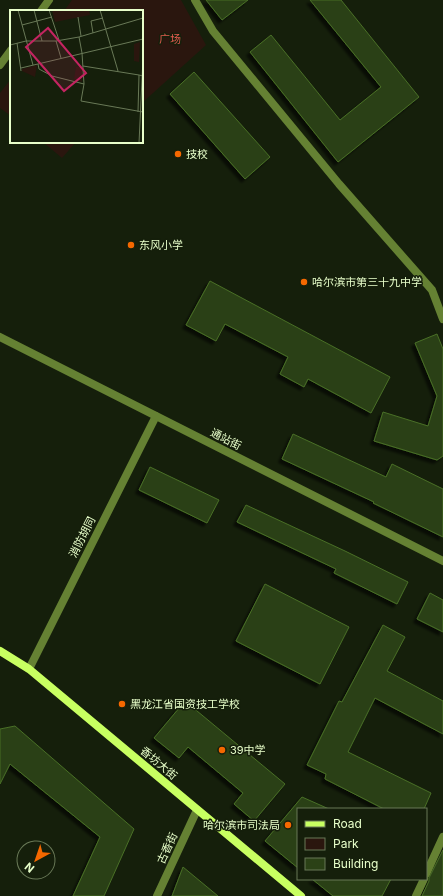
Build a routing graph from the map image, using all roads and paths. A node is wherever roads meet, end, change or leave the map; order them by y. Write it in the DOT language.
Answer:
graph roads {
  1 [pos="49,0"];
  2 [pos="195,0"];
  3 [pos="42,10"];
  4 [pos="10,51"];
  5 [pos="0,65"];
  6 [pos="443,320"];
  7 [pos="0,337"];
  8 [pos="156,416"];
  9 [pos="443,561"];
  10 [pos="0,651"];
  11 [pos="29,669"];
  12 [pos="197,810"];
  13 [pos="443,836"];
  14 [pos="427,872"];
  15 [pos="424,880"];
  16 [pos="157,896"];
  17 [pos="301,896"];
  18 [pos="416,896"];
  1 -- 3 [label="street"];
  2 -- 6 [label="street"];
  4 -- 5 [label="street"];
  7 -- 8 [label="street, 通站街"];
  8 -- 9 [label="street, 通站街"];
  8 -- 11 [label="street, 消防胡同"];
  10 -- 11 [label="main road, 香坊大街"];
  11 -- 12 [label="main road, 香坊大街"];
  12 -- 16 [label="street, 古香街"];
  12 -- 17 [label="main road, 香坊大街"];
  13 -- 14 [label="street"];
  15 -- 18 [label="street"];
}
